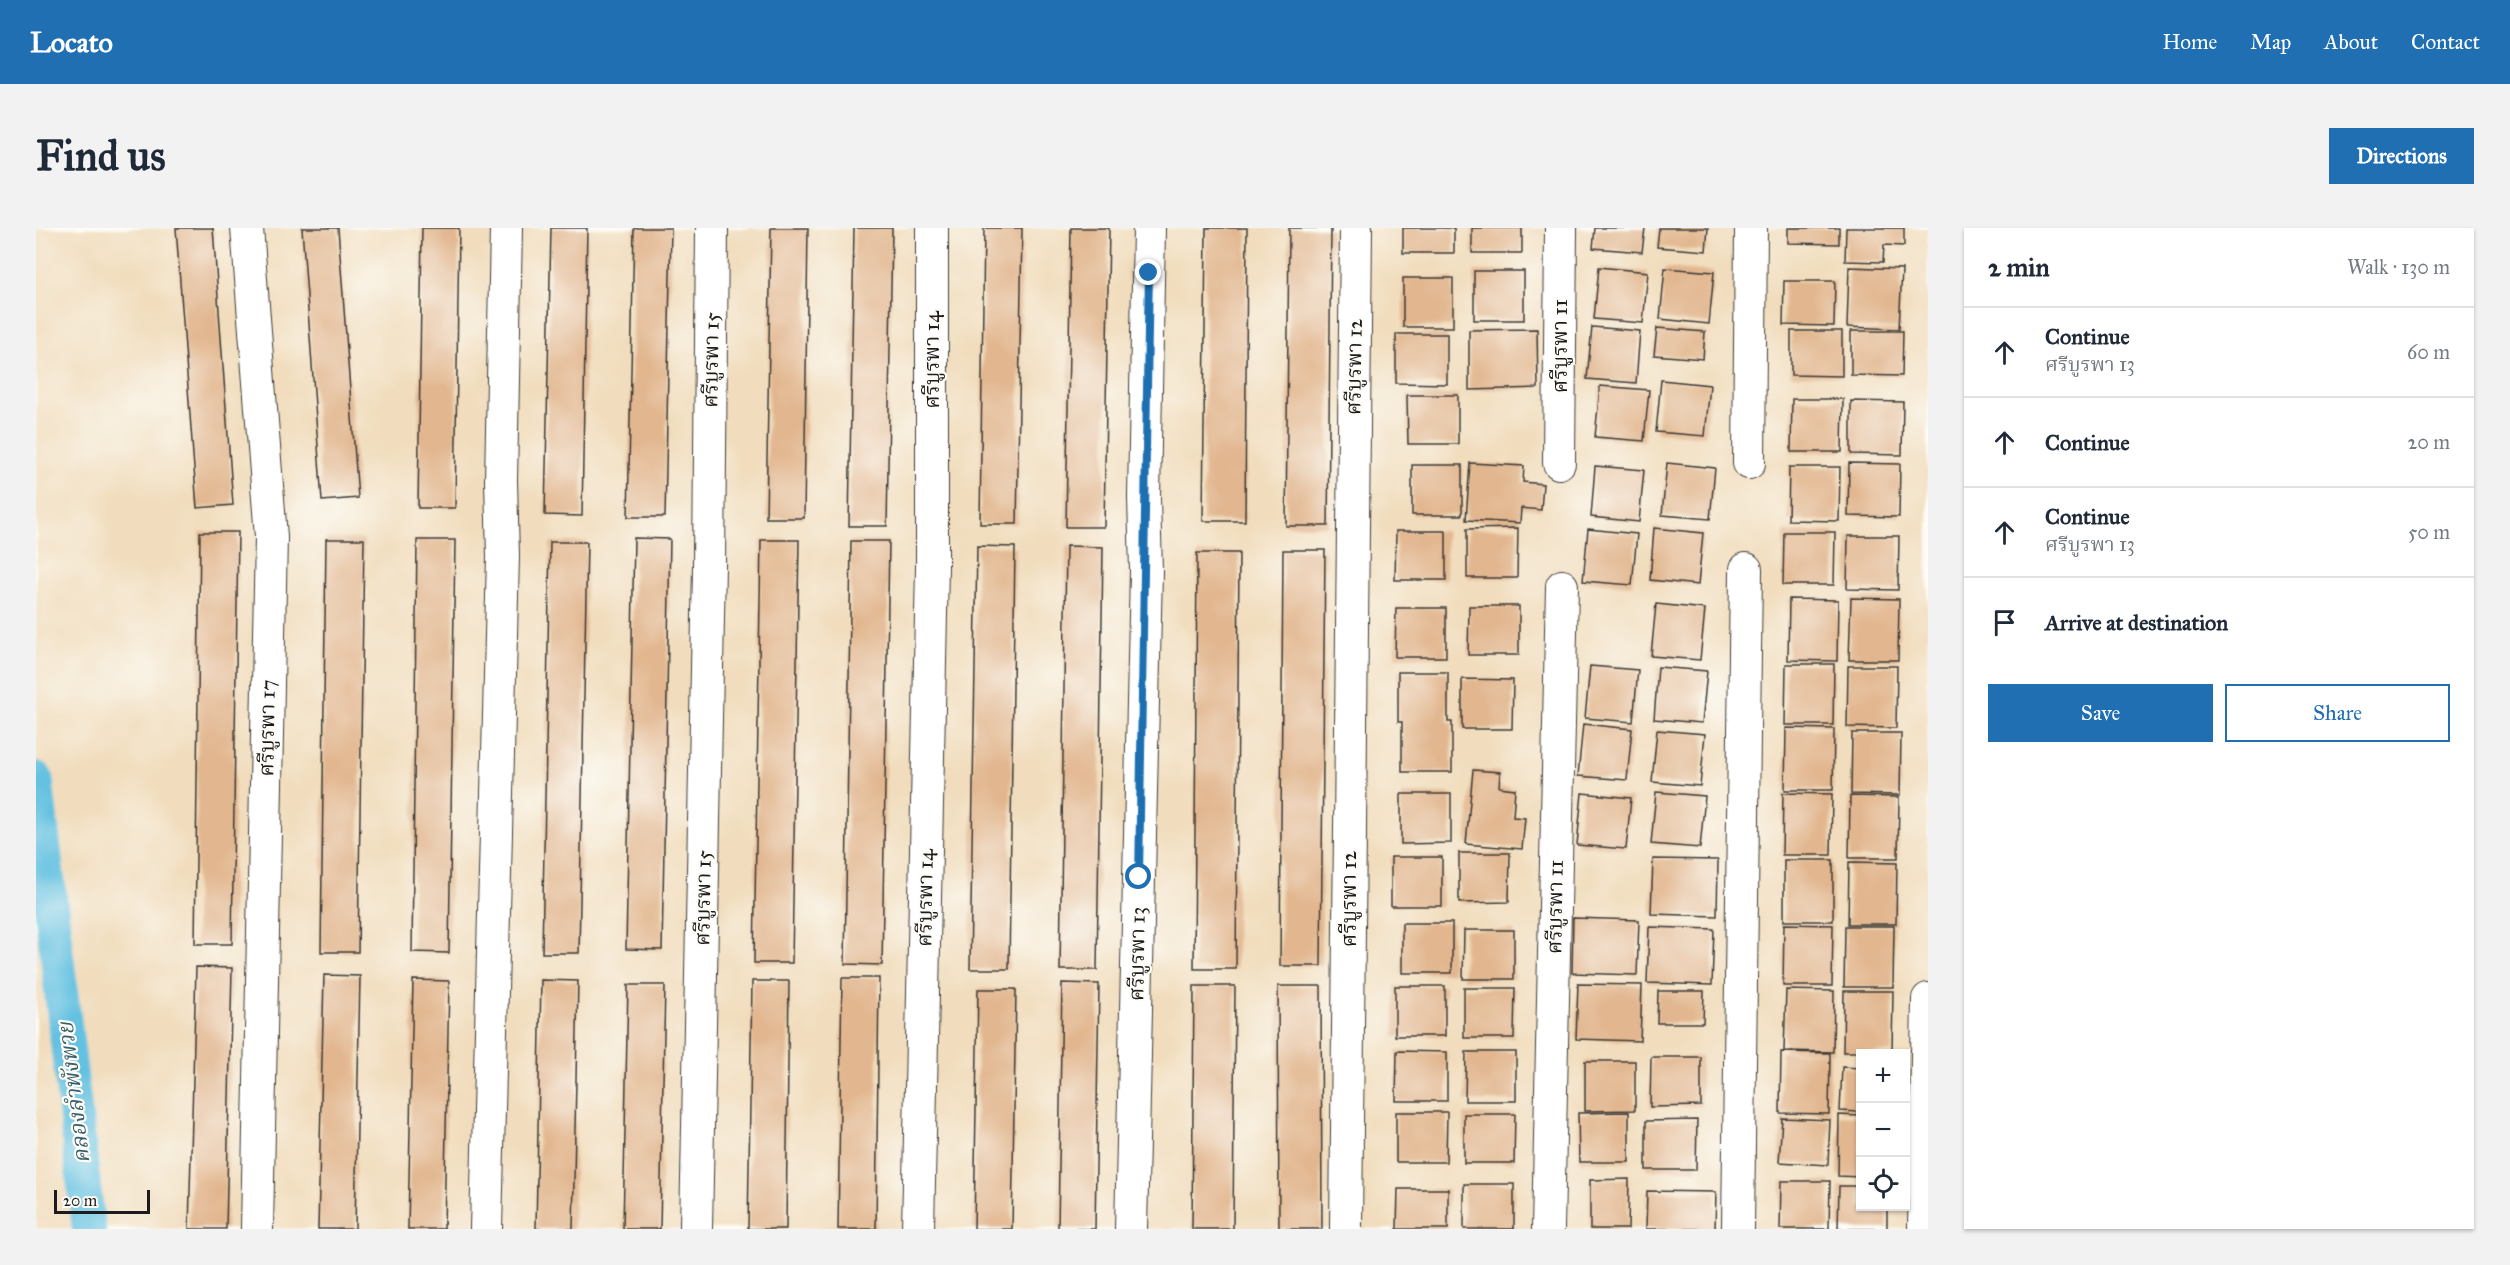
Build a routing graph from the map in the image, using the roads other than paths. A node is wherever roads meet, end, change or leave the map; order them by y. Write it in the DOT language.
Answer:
graph roads {
  1 [pos="247,228"];
  2 [pos="506,228"];
  3 [pos="712,228"];
  4 [pos="932,228"];
  5 [pos="1149,228"];
  6 [pos="1356,228"];
  7 [pos="1561,228"];
  8 [pos="1751,228"];
  9 [pos="1749,462"];
  10 [pos="1559,463"];
  11 [pos="1746,570"];
  12 [pos="1562,586"];
  13 [pos="1928,999"];
  14 [pos="257,1229"];
  15 [pos="486,1229"];
  16 [pos="696,1229"];
  17 [pos="918,1229"];
  18 [pos="1131,1229"];
  19 [pos="1346,1229"];
  20 [pos="1548,1229"];
  21 [pos="1738,1229"];
  22 [pos="1924,1229"];
  1 -- 14 [label="street, ศรีบูรพา 17"];
  2 -- 15 [label="street"];
  3 -- 16 [label="street, ศรีบูรพา 15"];
  4 -- 17 [label="street, ศรีบูรพา 14"];
  5 -- 18 [label="street, ศรีบูรพา 13"];
  6 -- 19 [label="street, ศรีบูรพา 12"];
  7 -- 10 [label="street, ศรีบูรพา 11"];
  8 -- 9 [label="street"];
  11 -- 21 [label="street"];
  12 -- 20 [label="street, ศรีบูรพา 11"];
  13 -- 22 [label="street"];
}
